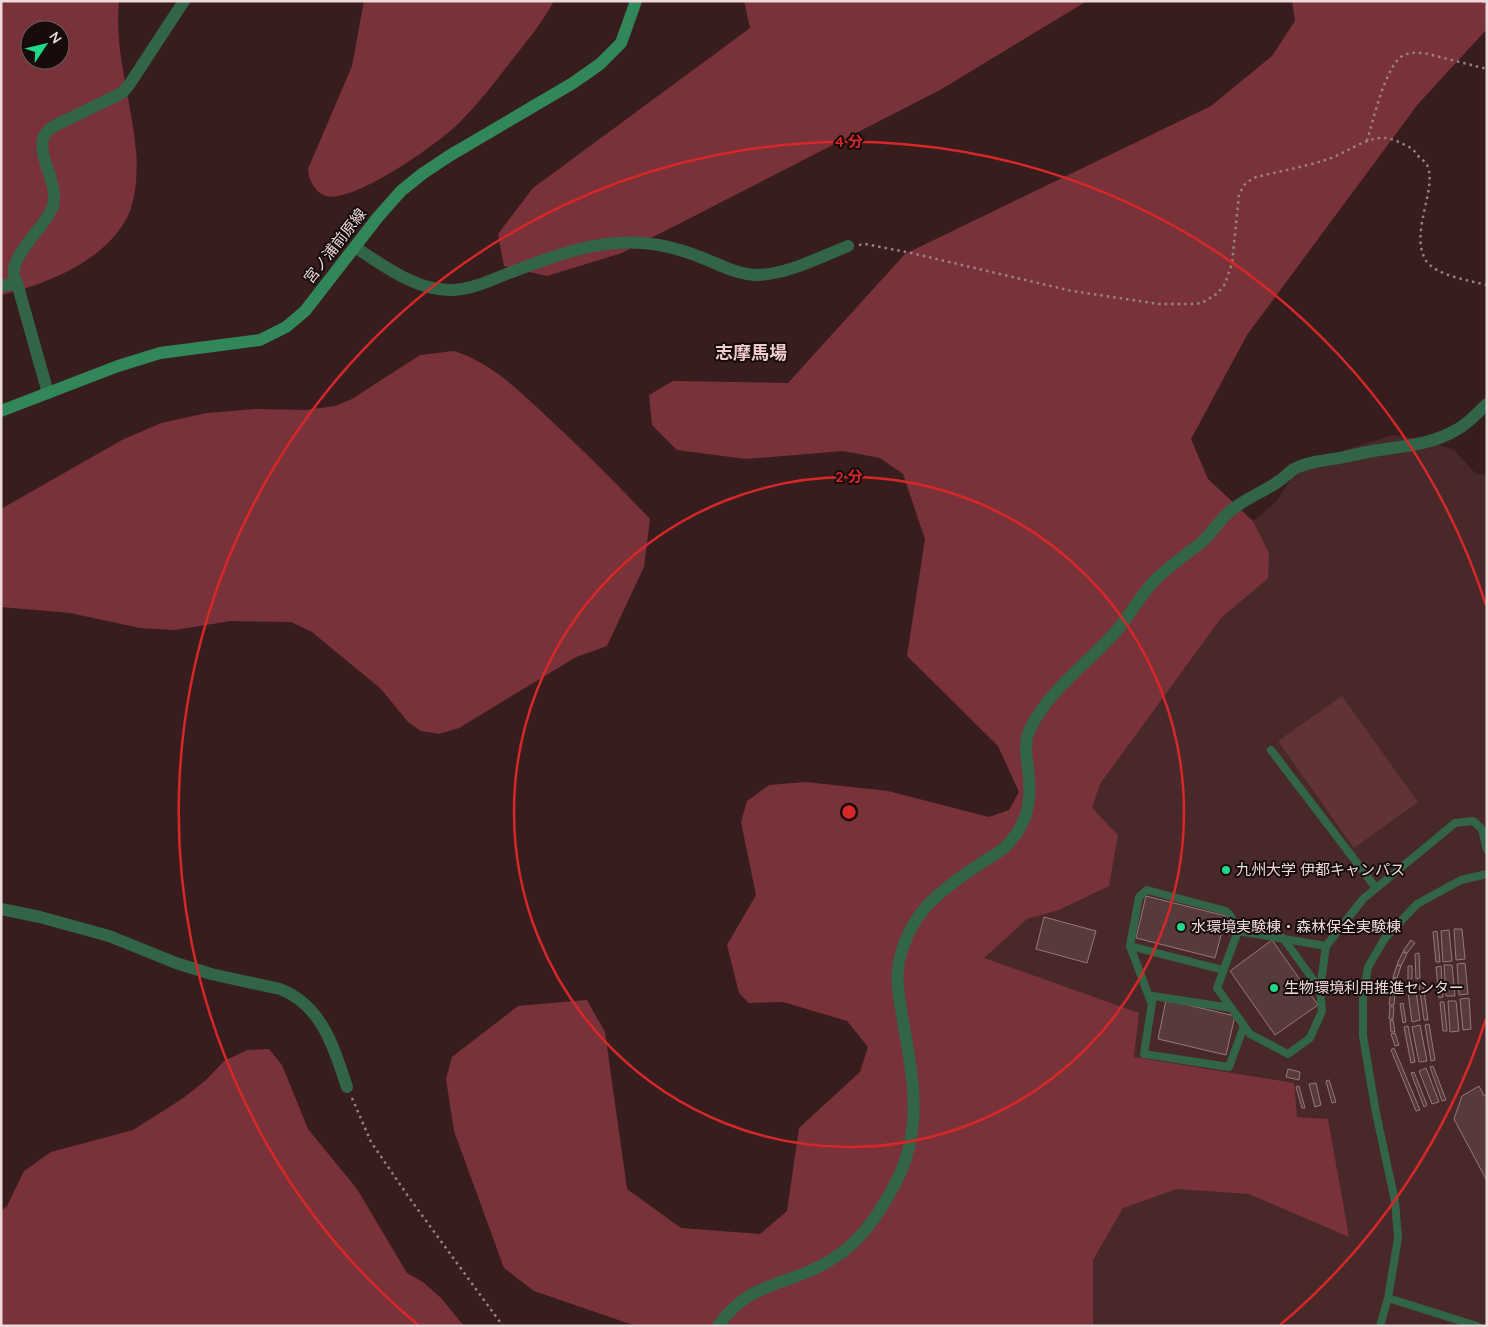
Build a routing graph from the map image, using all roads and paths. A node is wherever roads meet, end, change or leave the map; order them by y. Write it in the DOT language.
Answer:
graph roads {
  1 [pos="184,1"];
  2 [pos="636,1"];
  3 [pos="1483,1"];
  4 [pos="1487,8"];
  5 [pos="1487,69"];
  6 [pos="1367,141"];
  7 [pos="848,246"];
  8 [pos="355,247"];
  9 [pos="17,283"];
  10 [pos="1487,285"];
  11 [pos="1,286"];
  12 [pos="48,393"];
  13 [pos="1487,404"];
  14 [pos="1,411"];
  15 [pos="1271,750"];
  16 [pos="1485,827"];
  17 [pos="1487,850"];
  18 [pos="1487,874"];
  19 [pos="1376,888"];
  20 [pos="1,909"];
  21 [pos="1238,930"];
  22 [pos="1283,938"];
  23 [pos="1130,946"];
  24 [pos="1326,946"];
  25 [pos="1223,970"];
  26 [pos="1320,989"];
  27 [pos="1152,1004"];
  28 [pos="1231,1008"];
  29 [pos="1244,1026"];
  30 [pos="347,1087"];
  31 [pos="1388,1298"];
  32 [pos="503,1326"];
  33 [pos="718,1326"];
  34 [pos="1380,1326"];
  35 [pos="1477,1326"];
  1 -- 9 [label="street"];
  2 -- 8 [label="main road, 宮ノ浦前原線"];
  3 -- 4 [label="path"];
  5 -- 6 [label="path"];
  6 -- 7 [label="path"];
  6 -- 10 [label="path"];
  7 -- 8 [label="street"];
  8 -- 12 [label="main road, 宮ノ浦前原線"];
  9 -- 11 [label="street"];
  9 -- 12 [label="street"];
  12 -- 14 [label="main road, 宮ノ浦前原線"];
  13 -- 33 [label="street"];
  15 -- 19 [label="lane"];
  16 -- 17 [label="lane"];
  16 -- 19 [label="lane"];
  18 -- 31 [label="lane"];
  19 -- 24 [label="lane"];
  20 -- 30 [label="street"];
  21 -- 22 [label="lane"];
  21 -- 23 [label="lane"];
  21 -- 25 [label="lane"];
  22 -- 24 [label="lane"];
  22 -- 26 [label="lane"];
  23 -- 25 [label="lane"];
  23 -- 27 [label="lane"];
  24 -- 26 [label="lane"];
  25 -- 28 [label="lane"];
  26 -- 29 [label="lane"];
  27 -- 28 [label="lane"];
  27 -- 29 [label="lane"];
  28 -- 29 [label="lane"];
  30 -- 32 [label="path"];
  31 -- 34 [label="lane"];
  31 -- 35 [label="lane"];
}
